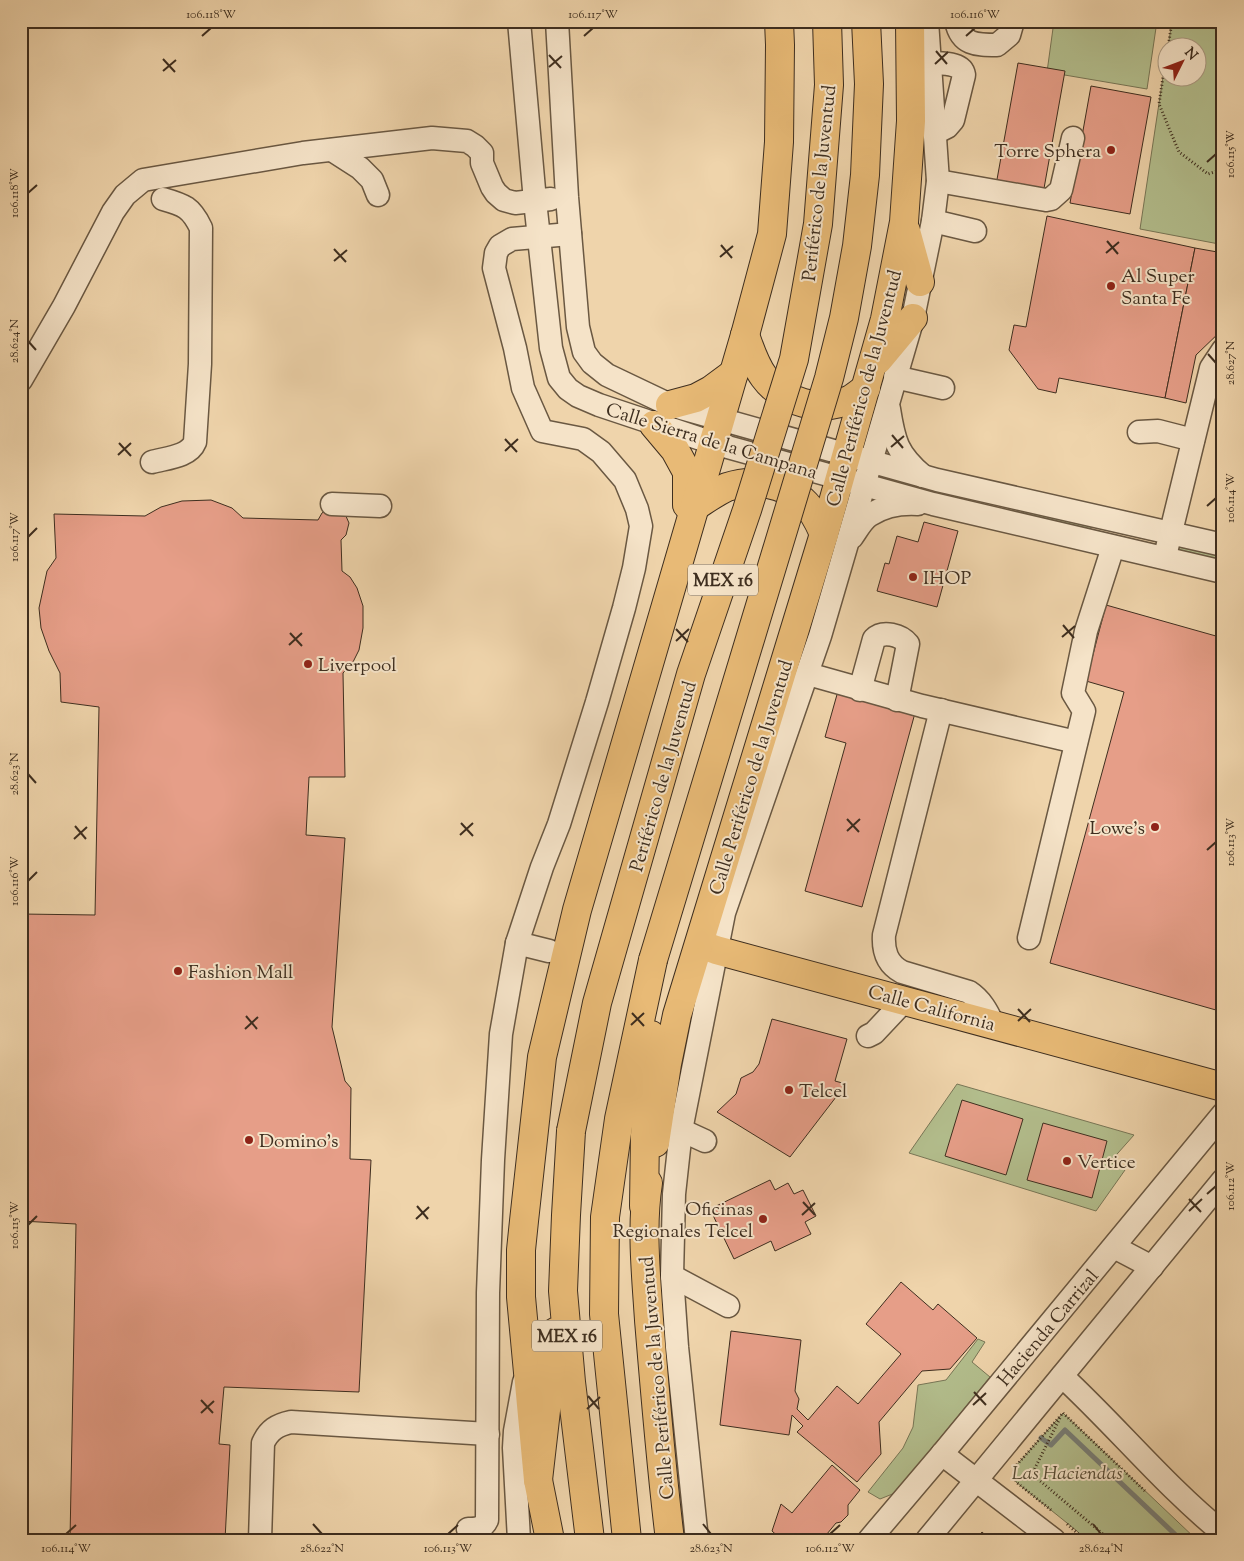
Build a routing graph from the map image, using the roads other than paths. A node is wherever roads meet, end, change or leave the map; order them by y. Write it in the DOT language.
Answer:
graph roads {
  1 [pos="520,21"];
  2 [pos="557,21"];
  3 [pos="779,21"];
  4 [pos="827,21"];
  5 [pos="866,21"];
  6 [pos="910,21"];
  7 [pos="927,21"];
  8 [pos="956,21"];
  9 [pos="1013,21"];
  10 [pos="560,61"];
  11 [pos="523,62"];
  12 [pos="930,63"];
  13 [pos="935,133"];
  14 [pos="1073,138"];
  15 [pos="332,150"];
  16 [pos="938,181"];
  17 [pos="378,195"];
  18 [pos="566,197"];
  19 [pos="163,199"];
  20 [pos="535,201"];
  21 [pos="933,221"];
  22 [pos="904,222"];
  23 [pos="975,231"];
  24 [pos="570,234"];
  25 [pos="539,236"];
  26 [pos="920,282"];
  27 [pos="913,318"];
  28 [pos="745,336"];
  29 [pos="1223,350"];
  30 [pos="734,373"];
  31 [pos="21,380"];
  32 [pos="881,383"];
  33 [pos="943,388"];
  34 [pos="662,415"];
  35 [pos="716,431"];
  36 [pos="1139,432"];
  37 [pos="1193,440"];
  38 [pos="152,462"];
  39 [pos="855,470"];
  40 [pos="924,476"];
  41 [pos="1009,496"];
  42 [pos="332,504"];
  43 [pos="933,504"];
  44 [pos="380,506"];
  45 [pos="694,507"];
  46 [pos="1004,520"];
  47 [pos="1170,533"];
  48 [pos="685,538"];
  49 [pos="835,539"];
  50 [pos="1223,545"];
  51 [pos="1113,547"];
  52 [pos="1165,558"];
  53 [pos="1223,572"];
  54 [pos="661,621"];
  55 [pos="808,674"];
  56 [pos="860,690"];
  57 [pos="897,700"];
  58 [pos="941,710"];
  59 [pos="1076,742"];
  60 [pos="1029,938"];
  61 [pos="517,943"];
  62 [pos="708,947"];
  63 [pos="549,951"];
  64 [pos="652,966"];
  65 [pos="905,1000"];
  66 [pos="993,1024"];
  67 [pos="868,1036"];
  68 [pos="1223,1087"];
  69 [pos="1223,1114"];
  70 [pos="681,1130"];
  71 [pos="705,1141"];
  72 [pos="1223,1180"];
  73 [pos="644,1206"];
  74 [pos="524,1221"];
  75 [pos="1114,1246"];
  76 [pos="1152,1267"];
  77 [pos="672,1276"];
  78 [pos="564,1291"];
  79 [pos="728,1306"];
  80 [pos="527,1366"];
  81 [pos="1062,1376"];
  82 [pos="488,1434"];
  83 [pos="942,1454"];
  84 [pos="538,1480"];
  85 [pos="976,1480"];
  86 [pos="1051,1529"];
  87 [pos="1223,1533"];
  88 [pos="260,1540"];
  89 [pos="471,1540"];
  90 [pos="519,1540"];
  91 [pos="550,1540"];
  92 [pos="590,1540"];
  93 [pos="627,1540"];
  94 [pos="670,1540"];
  95 [pos="697,1540"];
  96 [pos="869,1540"];
  97 [pos="927,1540"];
  1 -- 11 [label="street, Calle Sierra de la Campana"];
  2 -- 10 [label="street, Calle Sierra de la Campana"];
  3 -- 28 [label="main road"];
  4 -- 78 [label="main road, Periférico de la Juventud / MEX 16, bridge"];
  5 -- 64 [label="main road, MEX 16, bridge"];
  6 -- 22 [label="main road, Calle Periférico de la Juventud"];
  7 -- 12 [label="street"];
  8 -- 9 [label="street"];
  10 -- 11 [label="street"];
  10 -- 18 [label="street, Calle Sierra de la Campana"];
  11 -- 20 [label="street, Calle Sierra de la Campana"];
  12 -- 13 [label="street"];
  12 -- 13 [label="street"];
  13 -- 16 [label="street"];
  14 -- 16 [label="street"];
  15 -- 17 [label="street"];
  15 -- 20 [label="street"];
  15 -- 31 [label="street"];
  16 -- 21 [label="street"];
  18 -- 20 [label="street"];
  18 -- 24 [label="street, Calle Sierra de la Campana"];
  19 -- 38 [label="street"];
  20 -- 25 [label="street, Calle Sierra de la Campana"];
  21 -- 23 [label="street"];
  21 -- 26 [label="street"];
  22 -- 26 [label="main road"];
  22 -- 32 [label="main road, Calle Periférico de la Juventud"];
  24 -- 25 [label="street"];
  24 -- 34 [label="street, Calle Sierra de la Campana"];
  25 -- 34 [label="street, Calle Sierra de la Campana"];
  25 -- 61 [label="street"];
  26 -- 27 [label="street"];
  27 -- 32 [label="main road"];
  28 -- 30 [label="main road"];
  28 -- 32 [label="main road"];
  29 -- 37 [label="street"];
  30 -- 34 [label="main road"];
  30 -- 35 [label="main road"];
  32 -- 33 [label="street"];
  32 -- 39 [label="main road, Calle Periférico de la Juventud"];
  32 -- 40 [label="street"];
  34 -- 35 [label="street, Calle Sierra de la Campana"];
  34 -- 48 [label="main road"];
  35 -- 39 [label="street, Calle Sierra de la Campana"];
  35 -- 45 [label="main road"];
  36 -- 37 [label="street"];
  37 -- 47 [label="street"];
  39 -- 40 [label="street, Calle Sierra de la Campana"];
  39 -- 43 [label="street, Calle Sierra de la Campana"];
  39 -- 49 [label="main road, Calle Periférico de la Juventud"];
  40 -- 41 [label="street, Calle Sierra de la Campana"];
  41 -- 46 [label="street"];
  41 -- 47 [label="street, Calle Sierra de la Campana"];
  42 -- 44 [label="street"];
  43 -- 46 [label="street, Calle Sierra de la Campana"];
  43 -- 49 [label="street"];
  45 -- 48 [label="main road"];
  45 -- 49 [label="main road"];
  46 -- 51 [label="street, Calle Sierra de la Campana"];
  47 -- 50 [label="street, Calle Sierra de la Campana"];
  47 -- 52 [label="street"];
  48 -- 54 [label="main road"];
  49 -- 55 [label="street"];
  49 -- 62 [label="main road, Calle Periférico de la Juventud"];
  51 -- 52 [label="street, Calle Sierra de la Campana"];
  51 -- 59 [label="street"];
  52 -- 53 [label="street, Calle Sierra de la Campana"];
  54 -- 63 [label="main road"];
  54 -- 74 [label="main road"];
  55 -- 56 [label="street"];
  55 -- 62 [label="street"];
  56 -- 57 [label="street"];
  56 -- 57 [label="street"];
  57 -- 58 [label="street"];
  58 -- 59 [label="street"];
  58 -- 66 [label="street"];
  59 -- 60 [label="street"];
  61 -- 63 [label="street"];
  61 -- 82 [label="street"];
  62 -- 65 [label="main road, Calle California"];
  62 -- 70 [label="street"];
  62 -- 73 [label="main road, Calle Periférico de la Juventud"];
  63 -- 74 [label="main road"];
  64 -- 73 [label="main road"];
  64 -- 93 [label="main road, MEX 16"];
  65 -- 66 [label="main road, Calle California"];
  65 -- 67 [label="street"];
  66 -- 68 [label="main road, Calle California"];
  69 -- 75 [label="street, Hacienda Carrizal"];
  70 -- 71 [label="street"];
  70 -- 77 [label="street"];
  72 -- 76 [label="street"];
  73 -- 94 [label="main road, Calle Periférico de la Juventud"];
  74 -- 80 [label="main road"];
  75 -- 76 [label="street"];
  75 -- 83 [label="street, Hacienda Carrizal"];
  76 -- 81 [label="street"];
  77 -- 79 [label="street"];
  77 -- 95 [label="street"];
  78 -- 84 [label="main road"];
  78 -- 92 [label="main road, Periférico de la Juventud / MEX 16"];
  80 -- 84 [label="main road"];
  80 -- 90 [label="street"];
  81 -- 85 [label="street"];
  81 -- 87 [label="street"];
  82 -- 88 [label="street"];
  82 -- 89 [label="street"];
  83 -- 85 [label="street"];
  83 -- 96 [label="street, Hacienda Carrizal"];
  84 -- 91 [label="main road"];
  85 -- 86 [label="street"];
  85 -- 97 [label="street"];
}
